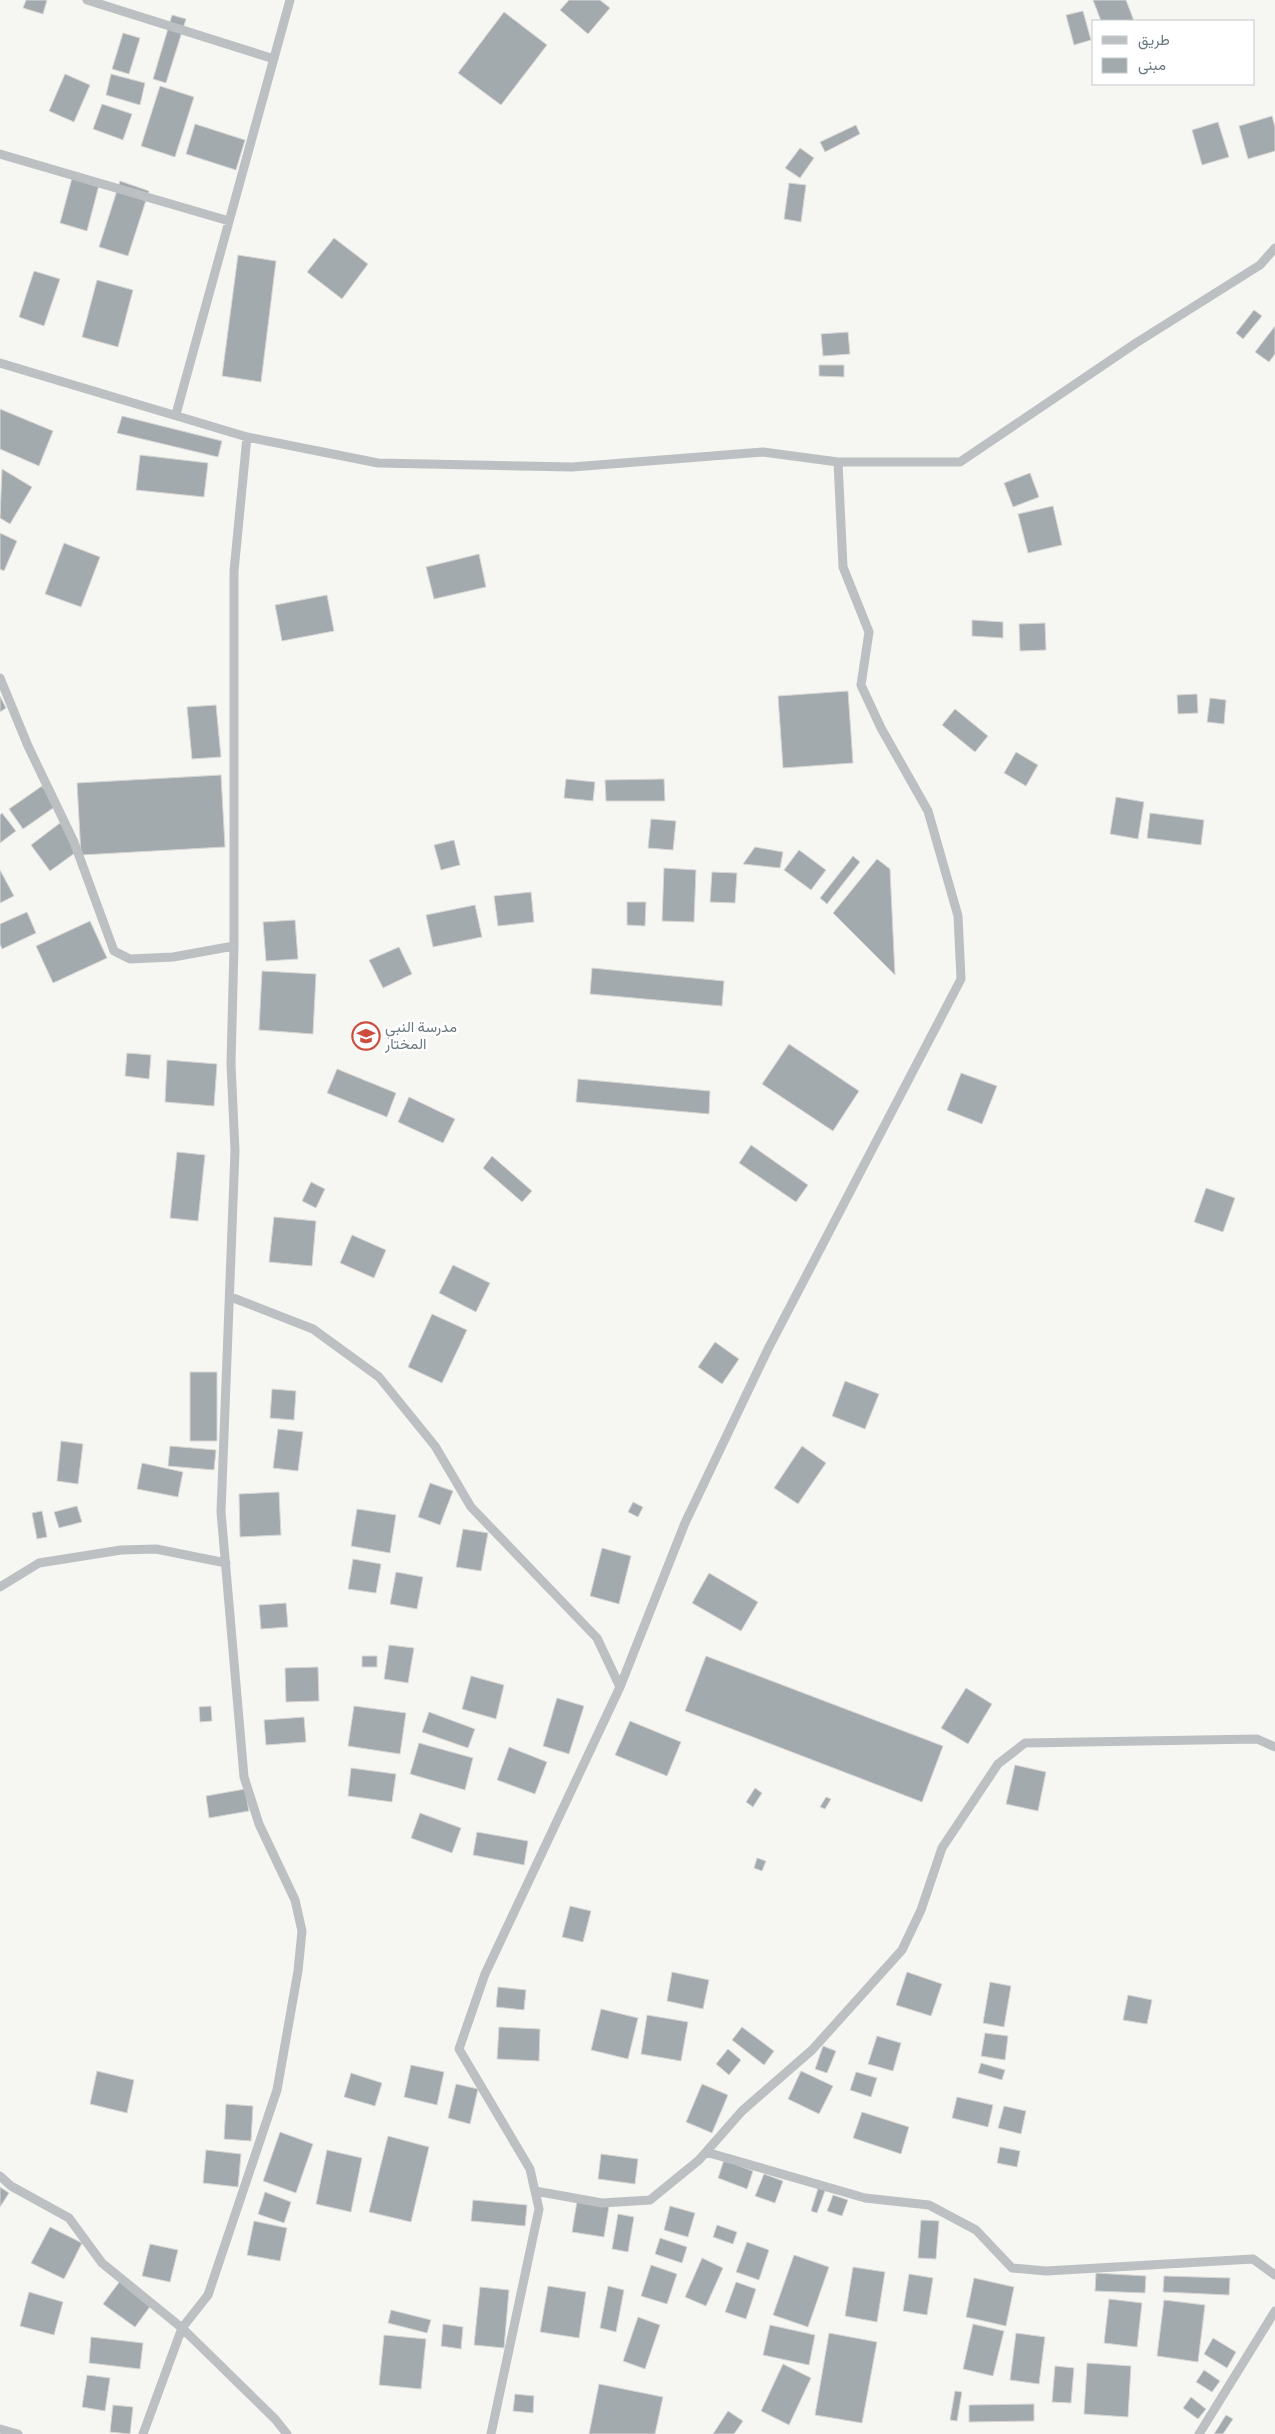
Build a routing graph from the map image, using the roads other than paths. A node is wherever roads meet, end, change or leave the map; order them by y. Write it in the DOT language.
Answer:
graph roads {
  1 [pos="87,0"];
  2 [pos="290,0"];
  3 [pos="274,59"];
  4 [pos="0,154"];
  5 [pos="229,221"];
  6 [pos="1275,248"];
  7 [pos="0,363"];
  8 [pos="176,414"];
  9 [pos="248,437"];
  10 [pos="838,462"];
  11 [pos="0,678"];
  12 [pos="234,946"];
  13 [pos="231,1297"];
  14 [pos="226,1563"];
  15 [pos="0,1587"];
  16 [pos="620,1687"];
  17 [pos="1275,1747"];
  18 [pos="706,2152"];
  19 [pos="0,2176"];
  20 [pos="535,2190"];
  21 [pos="1275,2275"];
  22 [pos="1275,2311"];
  23 [pos="182,2328"];
  24 [pos="0,2428"];
  25 [pos="18,2434"];
  26 [pos="143,2434"];
  27 [pos="287,2434"];
  28 [pos="492,2434"];
  29 [pos="1199,2434"];
  1 -- 3 [label="street"];
  2 -- 3 [label="street"];
  3 -- 5 [label="street"];
  4 -- 5 [label="street"];
  5 -- 8 [label="street"];
  6 -- 10 [label="street"];
  7 -- 8 [label="street"];
  8 -- 9 [label="street"];
  9 -- 10 [label="street"];
  9 -- 12 [label="street"];
  10 -- 16 [label="street"];
  11 -- 12 [label="street"];
  12 -- 13 [label="street"];
  13 -- 14 [label="street"];
  13 -- 16 [label="street"];
  14 -- 15 [label="street"];
  14 -- 23 [label="street"];
  16 -- 20 [label="street"];
  17 -- 18 [label="street"];
  18 -- 20 [label="street"];
  18 -- 21 [label="street"];
  19 -- 23 [label="street"];
  20 -- 28 [label="street"];
  22 -- 29 [label="street"];
  23 -- 26 [label="street"];
  23 -- 27 [label="street"];
  24 -- 25 [label="street"];
}
